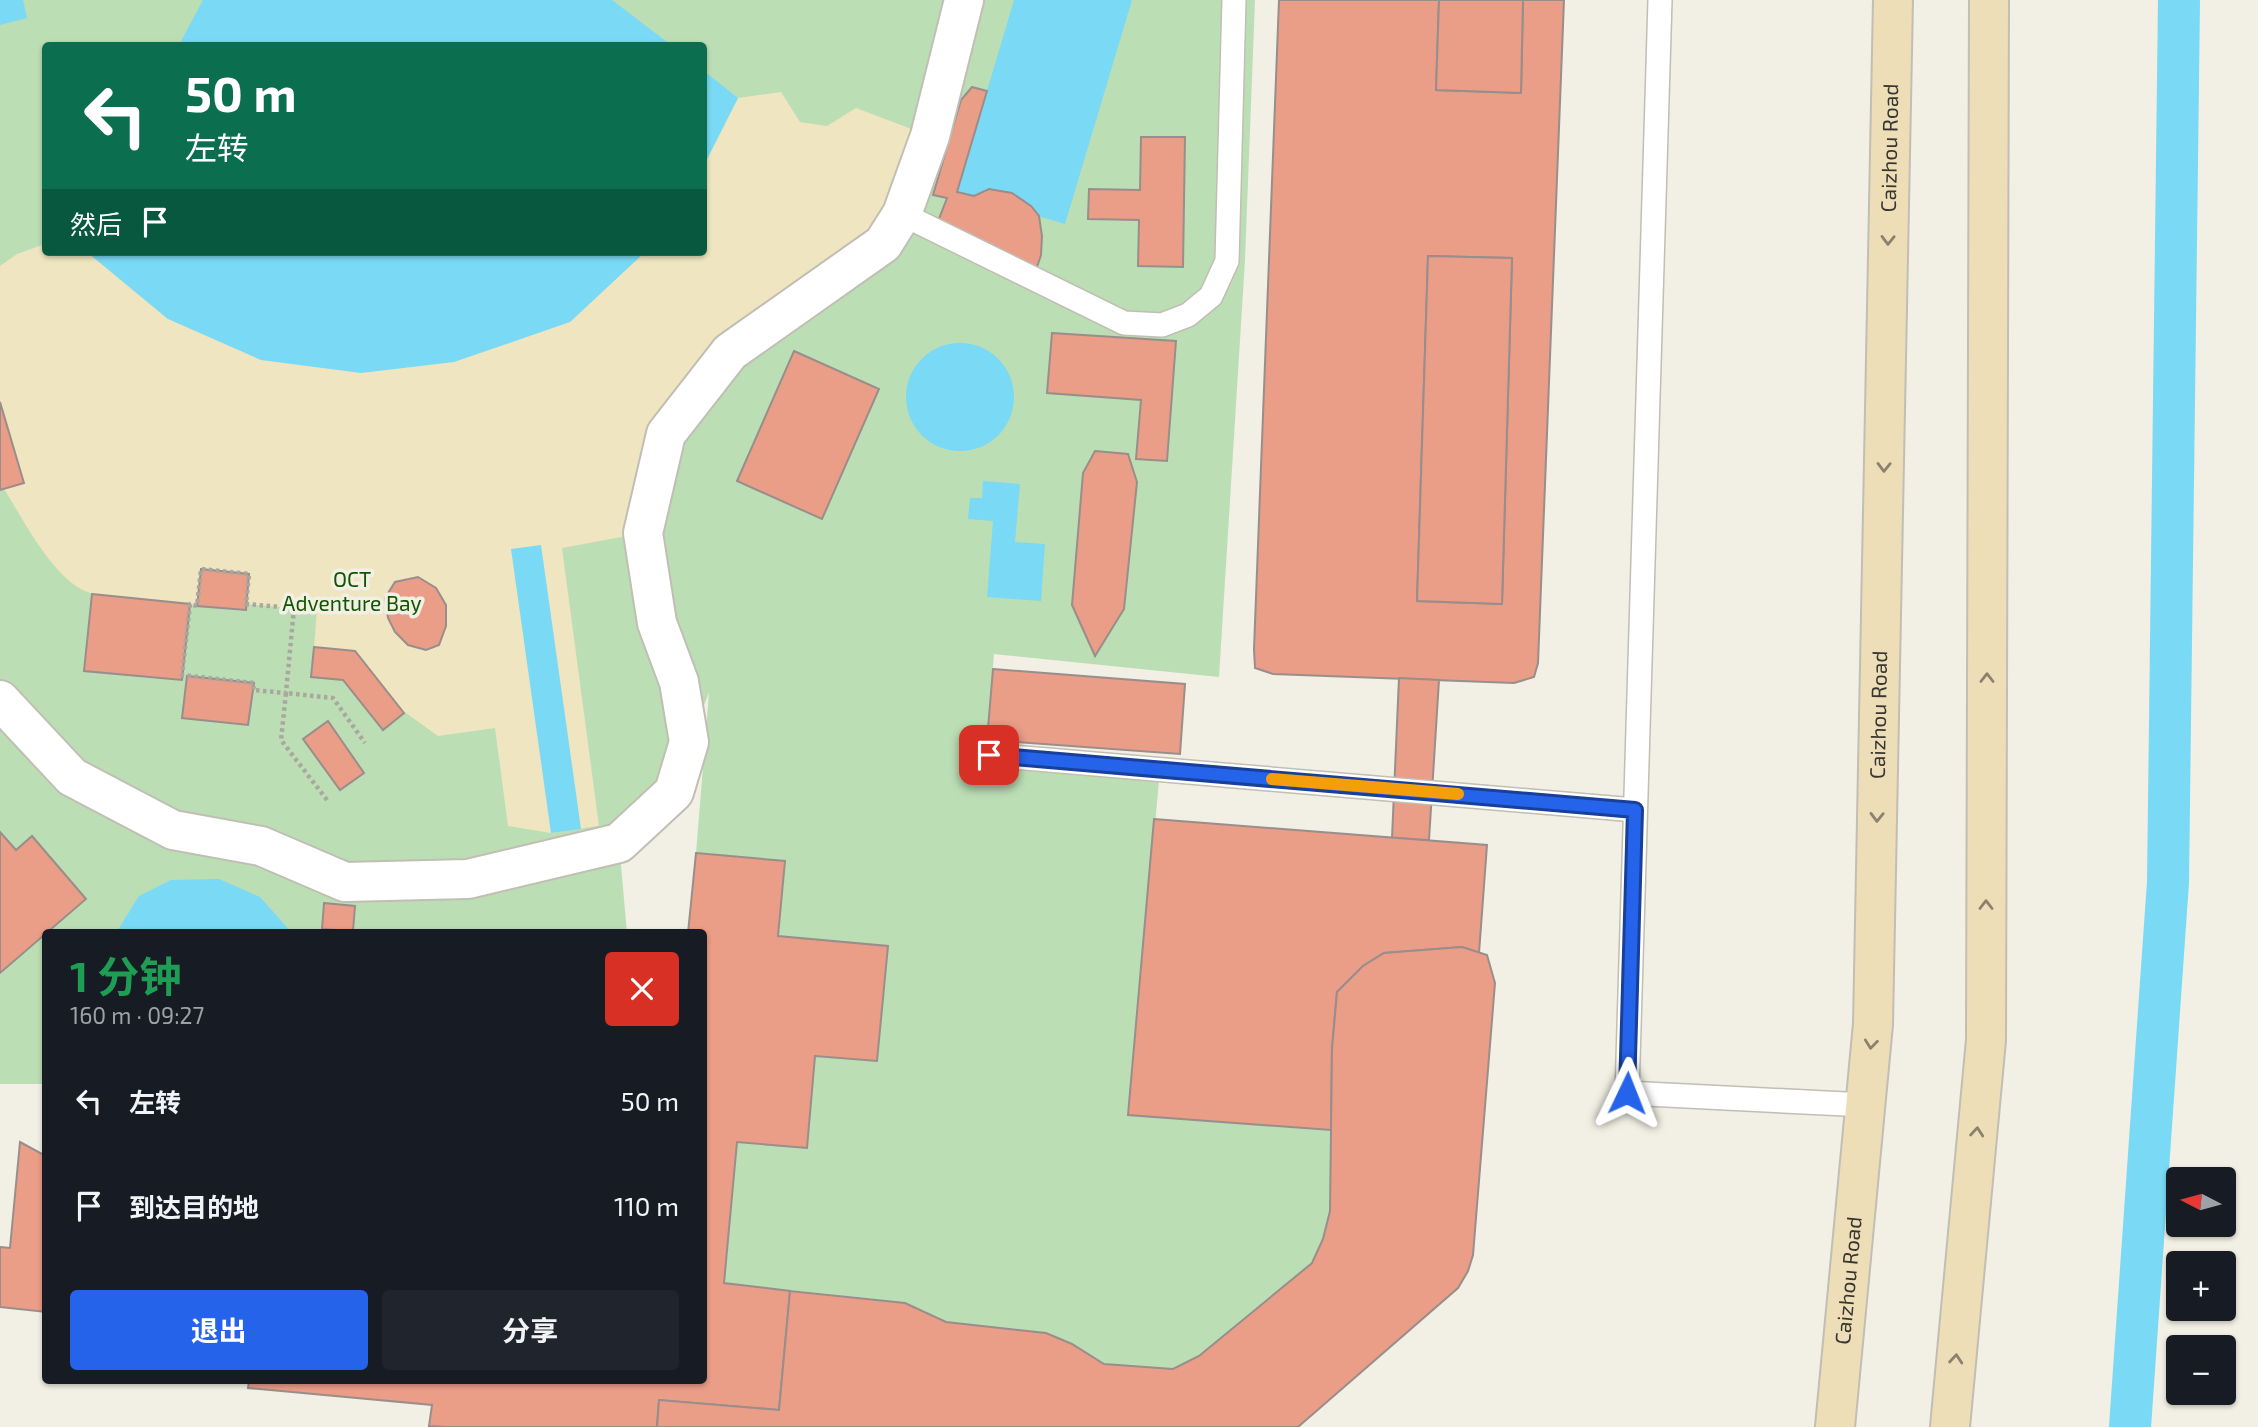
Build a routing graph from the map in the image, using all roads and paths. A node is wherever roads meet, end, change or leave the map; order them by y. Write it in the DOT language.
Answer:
graph roads {
  1 [pos="964,0"];
  2 [pos="1234,0"];
  3 [pos="1660,0"];
  4 [pos="1893,0"];
  5 [pos="1989,0"];
  6 [pos="902,214"];
  7 [pos="294,608"];
  8 [pos="317,610"];
  9 [pos="286,693"];
  10 [pos="0,700"];
  11 [pos="365,743"];
  12 [pos="989,755"];
  13 [pos="327,800"];
  14 [pos="1635,810"];
  15 [pos="1865,1105"];
  16 [pos="1835,1427"];
  17 [pos="1950,1427"];
  1 -- 6 [label="street"];
  2 -- 6 [label="lane"];
  3 -- 14 [label="lane"];
  4 -- 15 [label="main road, Caizhou Road, one-way"];
  17 -- 5 [label="main road, one-way"];
  6 -- 10 [label="street"];
  7 -- 8 [label="path"];
  7 -- 9 [label="path"];
  7 -- 9 [label="path"];
  9 -- 11 [label="path"];
  9 -- 13 [label="path"];
  12 -- 14 [label="lane"];
  14 -- 15 [label="lane"];
  15 -- 16 [label="main road, Caizhou Road"];
}
